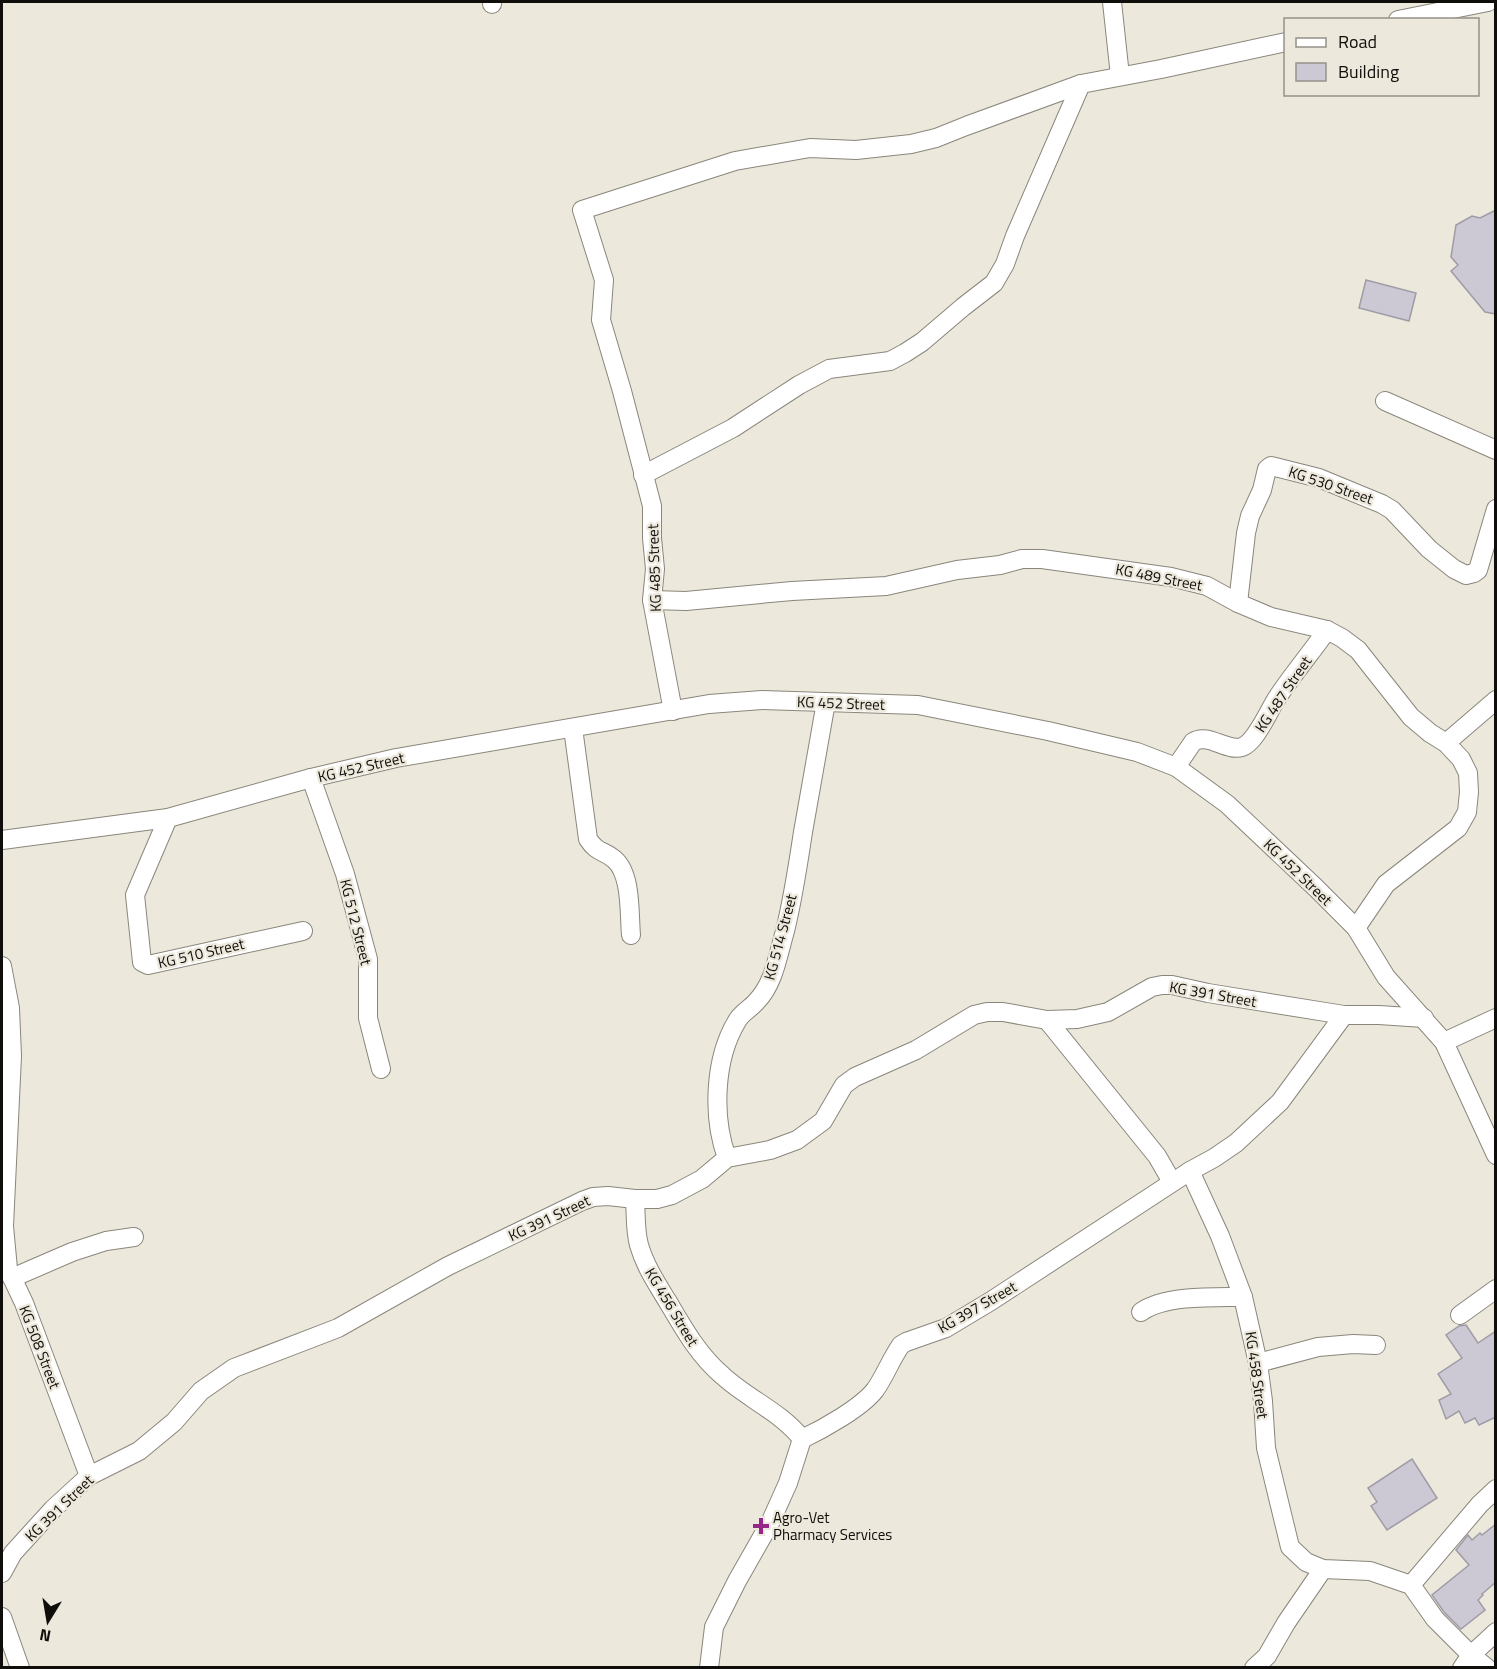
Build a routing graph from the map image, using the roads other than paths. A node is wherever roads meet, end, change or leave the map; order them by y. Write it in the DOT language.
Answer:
graph roads {
  1 [pos="1112,2"];
  2 [pos="1488,2"];
  3 [pos="1408,18"];
  4 [pos="1284,42"];
  5 [pos="1120,76"];
  6 [pos="1081,84"];
  7 [pos="1385,401"];
  8 [pos="1496,450"];
  9 [pos="643,475"];
  10 [pos="1496,509"];
  11 [pos="652,600"];
  12 [pos="1238,603"];
  13 [pos="1327,630"];
  14 [pos="1496,700"];
  15 [pos="826,702"];
  16 [pos="673,711"];
  17 [pos="573,728"];
  18 [pos="1446,743"];
  19 [pos="1176,767"];
  20 [pos="311,778"];
  21 [pos="168,818"];
  22 [pos="2,840"];
  23 [pos="1356,928"];
  24 [pos="303,931"];
  25 [pos="631,936"];
  26 [pos="2,966"];
  27 [pos="6,1009"];
  28 [pos="1344,1015"];
  29 [pos="1425,1018"];
  30 [pos="1496,1018"];
  31 [pos="1047,1020"];
  32 [pos="1444,1042"];
  33 [pos="381,1069"];
  34 [pos="1496,1155"];
  35 [pos="727,1158"];
  36 [pos="1191,1171"];
  37 [pos="1172,1182"];
  38 [pos="635,1199"];
  39 [pos="134,1237"];
  40 [pos="10,1288"];
  41 [pos="1496,1289"];
  42 [pos="1243,1297"];
  43 [pos="1142,1312"];
  44 [pos="1460,1315"];
  45 [pos="1376,1345"];
  46 [pos="1258,1364"];
  47 [pos="802,1439"];
  48 [pos="89,1476"];
  49 [pos="1496,1489"];
  50 [pos="1323,1569"];
  51 [pos="2,1573"];
  52 [pos="1411,1585"];
  53 [pos="2,1617"];
  54 [pos="1496,1632"];
  55 [pos="1466,1661"];
  56 [pos="20,1668"];
  57 [pos="709,1668"];
  58 [pos="1254,1668"];
  59 [pos="1487,1668"];
  1 -- 5 [label="street"];
  2 -- 3 [label="street"];
  4 -- 5 [label="street"];
  5 -- 6 [label="street"];
  6 -- 9 [label="street"];
  6 -- 9 [label="street, KG 485 Street"];
  7 -- 8 [label="street"];
  9 -- 11 [label="street, KG 485 Street"];
  10 -- 12 [label="street, KG 530 Street"];
  11 -- 12 [label="street, KG 489 Street"];
  11 -- 16 [label="street, KG 485 Street"];
  12 -- 13 [label="street, KG 489 Street"];
  13 -- 18 [label="street, KG 489 Street"];
  13 -- 19 [label="street, KG 487 Street"];
  14 -- 18 [label="street"];
  15 -- 16 [label="street, KG 452 Street"];
  15 -- 19 [label="street, KG 452 Street"];
  15 -- 35 [label="street, KG 514 Street"];
  16 -- 17 [label="street, KG 452 Street"];
  17 -- 20 [label="street, KG 452 Street"];
  17 -- 25 [label="street"];
  18 -- 23 [label="street, KG 489 Street"];
  19 -- 23 [label="street, KG 452 Street"];
  20 -- 21 [label="street, KG 452 Street"];
  20 -- 33 [label="street, KG 512 Street"];
  21 -- 22 [label="street, KG 452 Street"];
  21 -- 24 [label="street, KG 510 Street"];
  23 -- 29 [label="street, KG 452 Street"];
  26 -- 27 [label="street, KG 508 Street"];
  27 -- 40 [label="street, KG 508 Street"];
  28 -- 29 [label="street, KG 391 Street"];
  28 -- 31 [label="street, KG 391 Street"];
  28 -- 36 [label="street, KG 397 Street"];
  29 -- 32 [label="street, KG 452 Street"];
  30 -- 32 [label="street"];
  31 -- 35 [label="street, KG 391 Street"];
  31 -- 37 [label="street"];
  32 -- 34 [label="street, KG 452 Street"];
  35 -- 38 [label="street, KG 391 Street"];
  36 -- 37 [label="street, KG 397 Street"];
  36 -- 42 [label="street, KG 458 Street"];
  37 -- 47 [label="street, KG 397 Street"];
  38 -- 47 [label="street, KG 456 Street"];
  38 -- 48 [label="street, KG 391 Street"];
  39 -- 40 [label="street"];
  40 -- 48 [label="street, KG 508 Street"];
  41 -- 44 [label="street"];
  42 -- 43 [label="street"];
  42 -- 46 [label="street, KG 458 Street"];
  45 -- 46 [label="street"];
  46 -- 50 [label="street, KG 458 Street"];
  47 -- 57 [label="street"];
  48 -- 51 [label="street, KG 391 Street"];
  49 -- 52 [label="street"];
  50 -- 52 [label="street"];
  50 -- 58 [label="street"];
  52 -- 55 [label="street"];
  53 -- 56 [label="street"];
  54 -- 55 [label="street"];
  55 -- 59 [label="street"];
}
